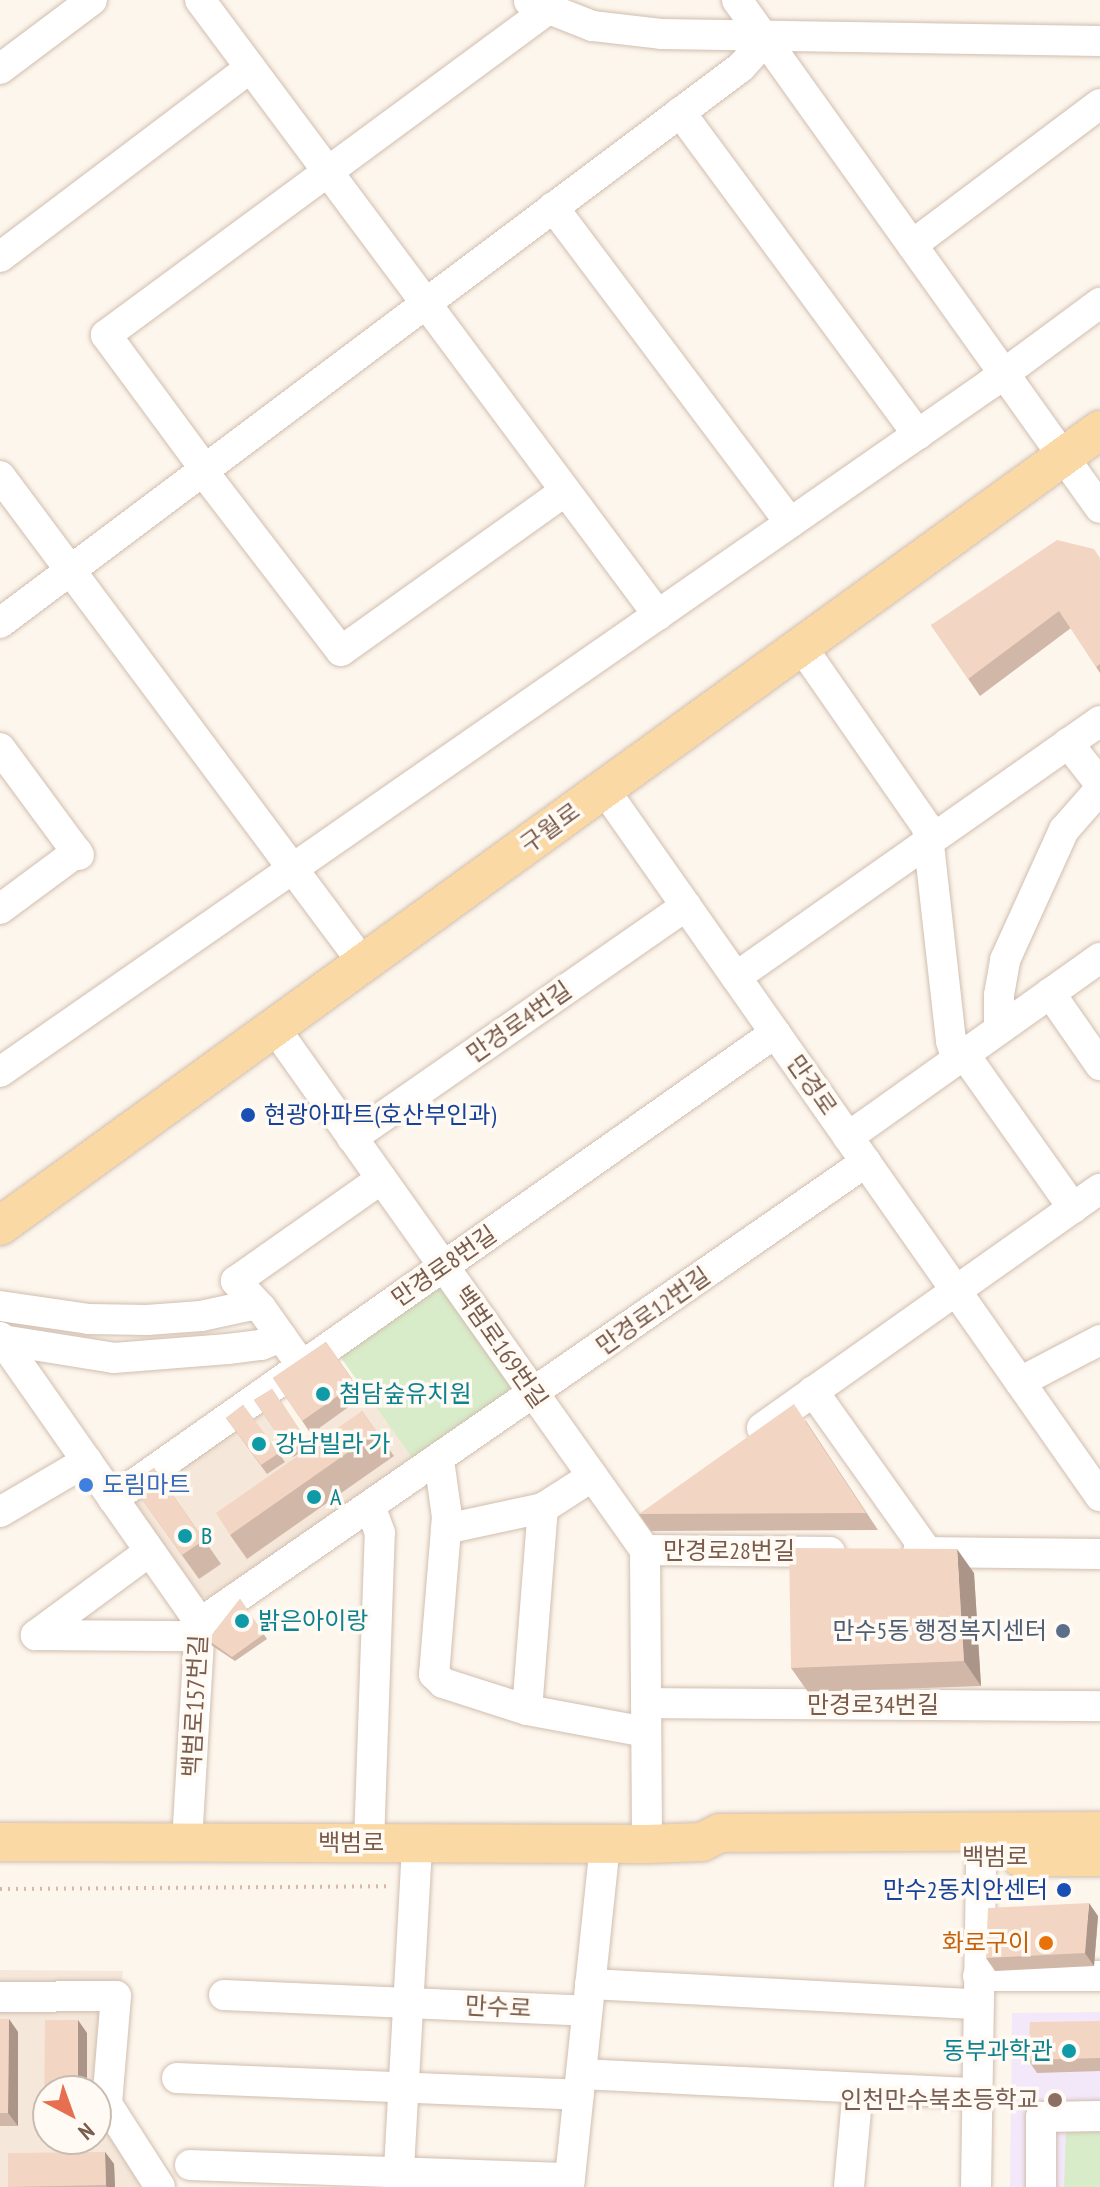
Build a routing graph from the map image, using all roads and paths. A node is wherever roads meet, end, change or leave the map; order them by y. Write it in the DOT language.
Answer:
graph roads {
  1 [pos="92,0"];
  2 [pos="200,0"];
  3 [pos="737,0"];
  4 [pos="537,5"];
  5 [pos="763,36"];
  6 [pos="1100,41"];
  7 [pos="250,68"];
  8 [pos="0,69"];
  9 [pos="1100,104"];
  10 [pos="680,112"];
  11 [pos="327,171"];
  12 [pos="553,207"];
  13 [pos="912,245"];
  14 [pos="0,257"];
  15 [pos="425,303"];
  16 [pos="1100,303"];
  17 [pos="1004,374"];
  18 [pos="1100,430"];
  19 [pos="918,435"];
  20 [pos="1063,457"];
  21 [pos="202,470"];
  22 [pos="0,476"];
  23 [pos="565,491"];
  24 [pos="1100,508"];
  25 [pos="790,523"];
  26 [pos="71,571"];
  27 [pos="658,615"];
  28 [pos="0,623"];
  29 [pos="801,646"];
  30 [pos="1100,721"];
  31 [pos="1068,743"];
  32 [pos="0,748"];
  33 [pos="1100,787"];
  34 [pos="604,789"];
  35 [pos="927,842"];
  36 [pos="293,869"];
  37 [pos="686,906"];
  38 [pos="0,909"];
  39 [pos="1100,958"];
  40 [pos="363,963"];
  41 [pos="736,977"];
  42 [pos="1050,993"];
  43 [pos="274,1027"];
  44 [pos="999,1029"];
  45 [pos="775,1033"];
  46 [pos="961,1057"];
  47 [pos="1100,1065"];
  48 [pos="0,1072"];
  49 [pos="848,1137"];
  50 [pos="352,1138"];
  51 [pos="866,1162"];
  52 [pos="381,1179"];
  53 [pos="1100,1189"];
  54 [pos="1073,1208"];
  55 [pos="0,1226"];
  56 [pos="443,1266"];
  57 [pos="956,1291"];
  58 [pos="0,1306"];
  59 [pos="261,1308"];
  60 [pos="281,1337"];
  61 [pos="1,1339"];
  62 [pos="1100,1340"];
  63 [pos="302,1366"];
  64 [pos="1020,1382"];
  65 [pos="813,1391"];
  66 [pos="535,1394"];
  67 [pos="739,1444"];
  68 [pos="1088,1455"];
  69 [pos="439,1460"];
  70 [pos="87,1461"];
  71 [pos="593,1476"];
  72 [pos="1100,1496"];
  73 [pos="113,1499"];
  74 [pos="370,1506"];
  75 [pos="652,1506"];
  76 [pos="543,1508"];
  77 [pos="0,1512"];
  78 [pos="627,1524"];
  79 [pos="446,1529"];
  80 [pos="146,1546"];
  81 [pos="645,1550"];
  82 [pos="865,1552"];
  83 [pos="897,1552"];
  84 [pos="928,1553"];
  85 [pos="1100,1554"];
  86 [pos="199,1629"];
  87 [pos="1100,1706"];
  88 [pos="527,1710"];
  89 [pos="646,1718"];
  90 [pos="1100,1831"];
  91 [pos="0,1842"];
  92 [pos="702,1842"];
  93 [pos="187,1843"];
  94 [pos="369,1843"];
  95 [pos="417,1843"];
  96 [pos="605,1844"];
  97 [pos="647,1844"];
  98 [pos="981,1857"];
  99 [pos="1100,1857"];
  100 [pos="398,1886"];
  101 [pos="0,1889"];
  102 [pos="1100,1976"];
  103 [pos="978,1990"];
  104 [pos="224,1995"];
  105 [pos="0,1997"];
  106 [pos="589,1998"];
  107 [pos="409,2003"];
  108 [pos="177,2078"];
  109 [pos="580,2085"];
  110 [pos="404,2087"];
  111 [pos="858,2088"];
  112 [pos="975,2093"];
  113 [pos="1100,2116"];
  114 [pos="190,2165"];
  115 [pos="399,2179"];
  116 [pos="570,2182"];
  117 [pos="160,2187"];
  118 [pos="849,2187"];
  119 [pos="976,2187"];
  120 [pos="1041,2187"];
  1 -- 8 [label="street"];
  2 -- 7 [label="street"];
  3 -- 5 [label="street"];
  4 -- 5 [label="street"];
  4 -- 11 [label="street"];
  5 -- 6 [label="street"];
  5 -- 10 [label="street"];
  5 -- 13 [label="street"];
  7 -- 11 [label="street"];
  7 -- 14 [label="street"];
  9 -- 13 [label="street"];
  10 -- 12 [label="street"];
  10 -- 19 [label="street"];
  11 -- 15 [label="street"];
  11 -- 21 [label="street"];
  12 -- 15 [label="street"];
  12 -- 25 [label="street"];
  13 -- 17 [label="street"];
  15 -- 21 [label="street"];
  15 -- 23 [label="street"];
  16 -- 17 [label="street"];
  17 -- 19 [label="street"];
  17 -- 20 [label="street"];
  18 -- 20 [label="main road, 구월로"];
  19 -- 25 [label="street"];
  20 -- 24 [label="street"];
  20 -- 29 [label="main road, 구월로"];
  21 -- 23 [label="street"];
  21 -- 26 [label="street"];
  22 -- 26 [label="street"];
  23 -- 27 [label="street"];
  25 -- 27 [label="street"];
  26 -- 28 [label="street"];
  26 -- 36 [label="street"];
  27 -- 36 [label="street"];
  29 -- 34 [label="main road, 구월로"];
  29 -- 35 [label="street"];
  30 -- 31 [label="street"];
  31 -- 33 [label="street"];
  31 -- 35 [label="street"];
  32 -- 38 [label="street"];
  33 -- 44 [label="street"];
  34 -- 37 [label="street, 만경로"];
  34 -- 40 [label="main road, 구월로"];
  35 -- 41 [label="street"];
  35 -- 46 [label="street"];
  36 -- 40 [label="street"];
  36 -- 48 [label="street"];
  37 -- 41 [label="street, 만경로"];
  37 -- 50 [label="street, 만경로4번길"];
  39 -- 42 [label="street"];
  40 -- 43 [label="main road, 구월로"];
  41 -- 45 [label="street, 만경로"];
  42 -- 44 [label="street"];
  42 -- 47 [label="street"];
  43 -- 50 [label="street, 백범로169번길"];
  43 -- 55 [label="main road, 구월로"];
  44 -- 46 [label="street"];
  45 -- 49 [label="street, 만경로"];
  45 -- 56 [label="street, 만경로8번길"];
  46 -- 49 [label="street"];
  46 -- 54 [label="street"];
  49 -- 51 [label="street, 만경로"];
  50 -- 52 [label="street, 백범로169번길"];
  51 -- 57 [label="street, 만경로"];
  51 -- 66 [label="street, 만경로12번길"];
  52 -- 56 [label="street, 백범로169번길"];
  52 -- 59 [label="street"];
  53 -- 54 [label="street"];
  54 -- 57 [label="street"];
  56 -- 63 [label="street, 만경로8번길"];
  56 -- 66 [label="street, 백범로169번길"];
  57 -- 64 [label="street, 만경로"];
  57 -- 65 [label="street"];
  58 -- 59 [label="street"];
  59 -- 60 [label="street"];
  60 -- 61 [label="street"];
  60 -- 63 [label="street"];
  61 -- 70 [label="street, 백범로157번길"];
  62 -- 64 [label="street"];
  63 -- 73 [label="street, 만경로8번길"];
  64 -- 68 [label="street, 만경로"];
  65 -- 67 [label="street"];
  65 -- 84 [label="street"];
  66 -- 69 [label="street, 만경로12번길"];
  66 -- 71 [label="street, 백범로169번길"];
  68 -- 72 [label="street, 만경로"];
  69 -- 74 [label="street, 만경로12번길"];
  69 -- 79 [label="street"];
  70 -- 73 [label="street, 백범로157번길"];
  70 -- 77 [label="street"];
  71 -- 76 [label="street"];
  71 -- 78 [label="street, 백범로169번길"];
  73 -- 80 [label="street, 백범로157번길"];
  74 -- 86 [label="street, 만경로12번길"];
  74 -- 94 [label="street"];
  75 -- 78 [label="street"];
  76 -- 79 [label="street"];
  76 -- 88 [label="street"];
  78 -- 81 [label="street, 백범로169번길"];
  79 -- 88 [label="street"];
  80 -- 86 [label="street, 백범로157번길"];
  80 -- 86 [label="street"];
  81 -- 82 [label="street, 만경로28번길"];
  81 -- 89 [label="street"];
  83 -- 84 [label="street"];
  84 -- 85 [label="street"];
  86 -- 93 [label="street, 백범로157번길"];
  87 -- 89 [label="street, 만경로34번길"];
  88 -- 89 [label="street"];
  89 -- 97 [label="street"];
  90 -- 92 [label="main road, 백범로"];
  91 -- 93 [label="main road, 백범로"];
  92 -- 97 [label="main road, 백범로"];
  92 -- 98 [label="main road, 백범로"];
  93 -- 94 [label="main road, 백범로"];
  94 -- 95 [label="main road, 백범로"];
  95 -- 96 [label="main road, 백범로"];
  95 -- 107 [label="street"];
  96 -- 97 [label="main road, 백범로"];
  96 -- 106 [label="street"];
  98 -- 99 [label="main road, 백범로"];
  98 -- 103 [label="street"];
  100 -- 101 [label="path"];
  102 -- 103 [label="street, 만수로"];
  103 -- 106 [label="street, 만수로"];
  103 -- 112 [label="street"];
  104 -- 107 [label="street, 만수로"];
  105 -- 117 [label="street"];
  106 -- 107 [label="street, 만수로"];
  106 -- 109 [label="street"];
  107 -- 110 [label="street"];
  108 -- 110 [label="street"];
  109 -- 110 [label="street"];
  109 -- 111 [label="street"];
  109 -- 116 [label="street"];
  110 -- 115 [label="street"];
  111 -- 112 [label="street"];
  111 -- 118 [label="street"];
  112 -- 119 [label="street"];
  113 -- 120 [label="street"];
  114 -- 115 [label="street"];
  115 -- 116 [label="street"];
}
